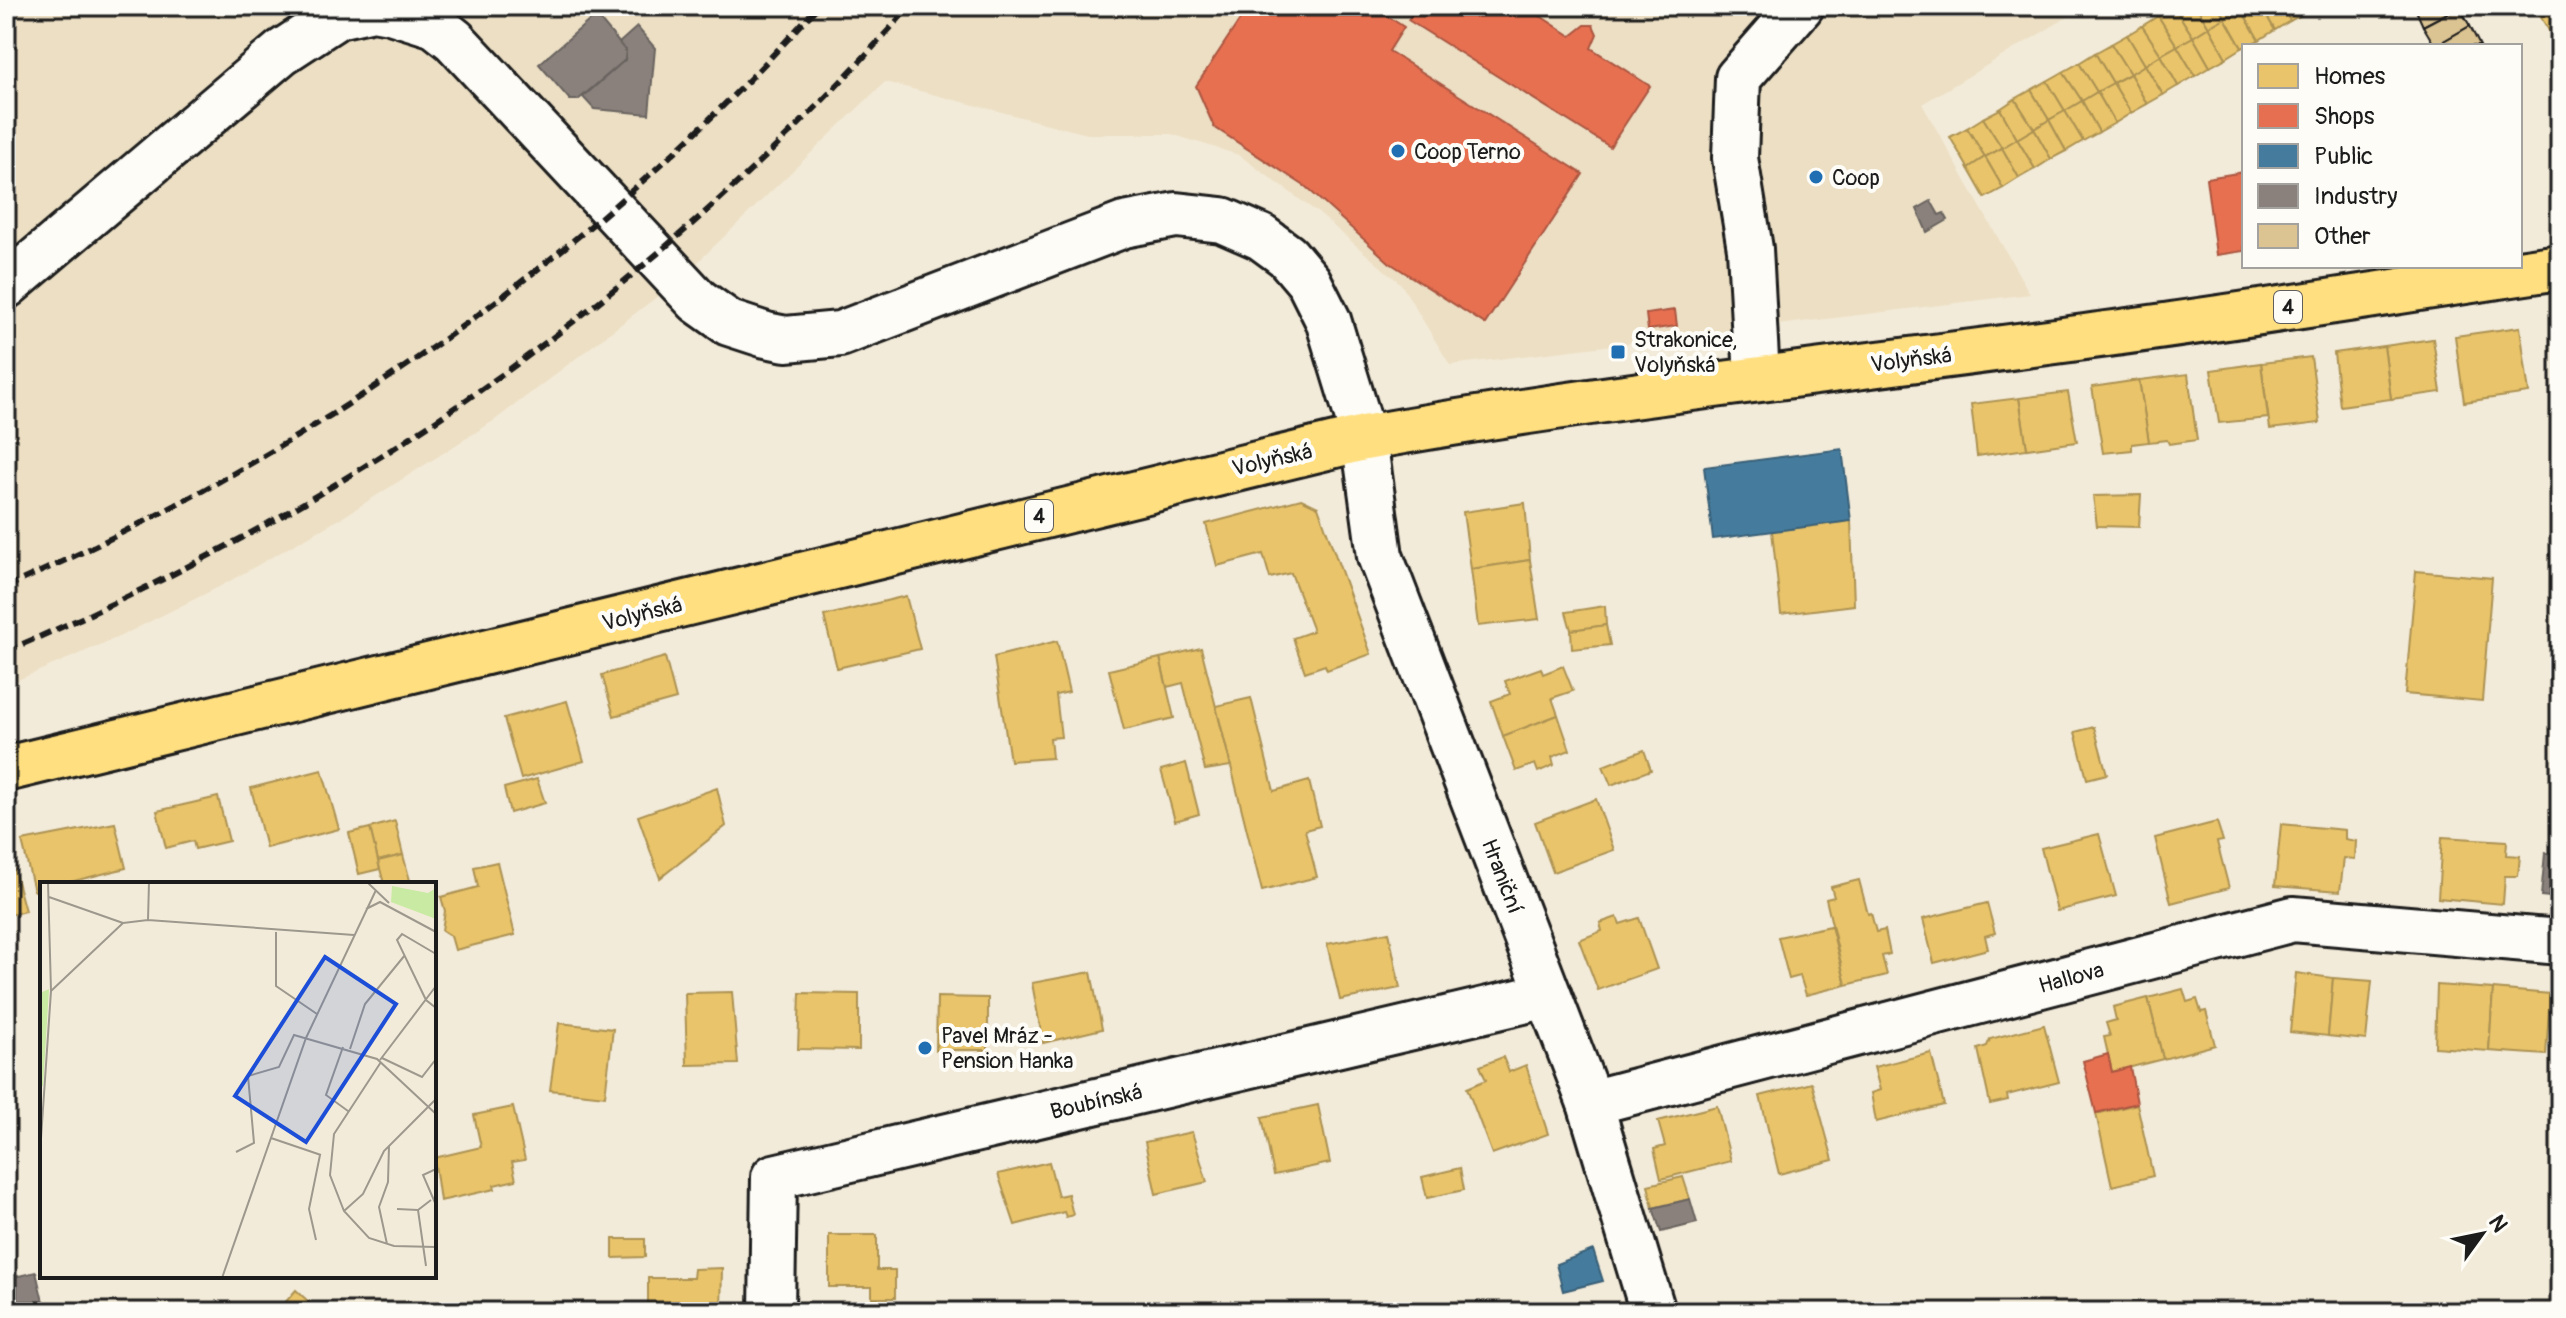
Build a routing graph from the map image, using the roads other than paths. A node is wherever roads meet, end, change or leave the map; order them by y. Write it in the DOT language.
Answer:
graph roads {
  1 [pos="1801,6"];
  2 [pos="2560,267"];
  3 [pos="6,286"];
  4 [pos="1757,378"];
  5 [pos="1364,438"];
  6 [pos="6,769"];
  7 [pos="2560,942"];
  8 [pos="1548,995"];
  9 [pos="1590,1103"];
  10 [pos="772,1312"];
  11 [pos="1653,1312"];
  1 -- 4 [label="street"];
  2 -- 4 [label="main road, Volyňská / 4"];
  3 -- 5 [label="street, Hraniční"];
  4 -- 5 [label="main road, Volyňská / 4"];
  5 -- 6 [label="main road, Volyňská / 4"];
  5 -- 8 [label="street, Hraniční"];
  7 -- 9 [label="street, Hallova"];
  8 -- 9 [label="street, Hraniční"];
  8 -- 10 [label="street, Boubínská"];
  9 -- 11 [label="street, Hraniční"];
}
